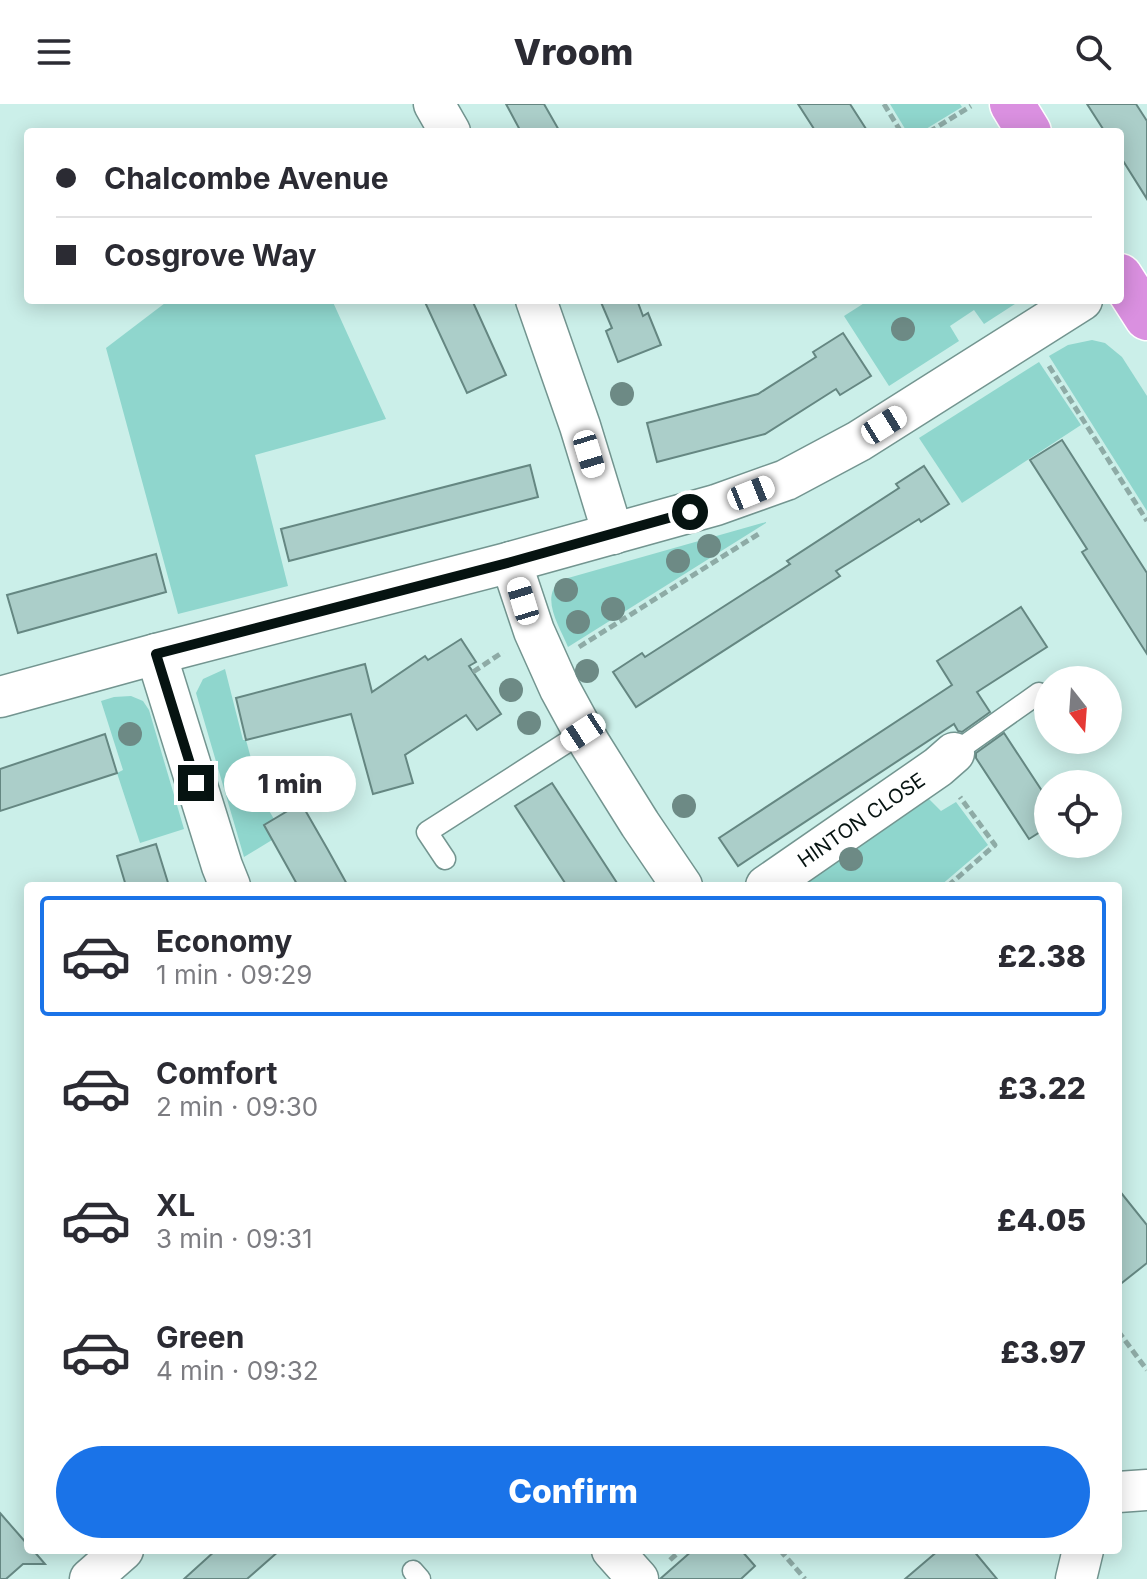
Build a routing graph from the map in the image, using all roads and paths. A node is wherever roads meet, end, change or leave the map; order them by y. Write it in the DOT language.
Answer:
graph roads {
  1 [pos="434,104"];
  2 [pos="884,104"];
  3 [pos="991,105"];
  4 [pos="448,128"];
  5 [pos="899,128"];
  6 [pos="938,128"];
  7 [pos="1023,128"];
  8 [pos="1124,282"];
  9 [pos="537,304"];
  10 [pos="1076,304"];
  11 [pos="1147,318"];
  12 [pos="1049,366"];
  13 [pos="1147,521"];
  14 [pos="761,532"];
  15 [pos="613,534"];
  16 [pos="511,562"];
  17 [pos="156,654"];
  18 [pos="548,666"];
  19 [pos="0,697"];
  20 [pos="1034,697"];
  21 [pos="583,732"];
  22 [pos="946,760"];
  23 [pos="445,859"];
  24 [pos="229,882"];
  25 [pos="679,882"];
  26 [pos="772,882"];
  27 [pos="953,882"];
  28 [pos="1122,1336"];
  29 [pos="1147,1370"];
  30 [pos="1147,1490"];
  31 [pos="1122,1492"];
  32 [pos="118,1554"];
  33 [pos="783,1554"];
  34 [pos="1082,1554"];
  35 [pos="90,1579"];
  36 [pos="805,1579"];
  37 [pos="1076,1579"];
  1 -- 4 [label="street"];
  2 -- 5 [label="path"];
  3 -- 6 [label="path"];
  3 -- 7 [label="highway"];
  8 -- 11 [label="highway"];
  9 -- 15 [label="street"];
  10 -- 15 [label="street"];
  12 -- 13 [label="path"];
  14 -- 18 [label="path"];
  15 -- 16 [label="street"];
  16 -- 17 [label="street"];
  16 -- 18 [label="street"];
  17 -- 19 [label="street"];
  17 -- 24 [label="street"];
  18 -- 21 [label="street"];
  20 -- 22 [label="lane"];
  21 -- 23 [label="lane"];
  21 -- 25 [label="street"];
  22 -- 26 [label="street, HINTON CLOSE"];
  22 -- 27 [label="path"];
  28 -- 29 [label="path"];
  30 -- 31 [label="street"];
  32 -- 35 [label="street"];
  33 -- 36 [label="path"];
  34 -- 37 [label="street"];
}
